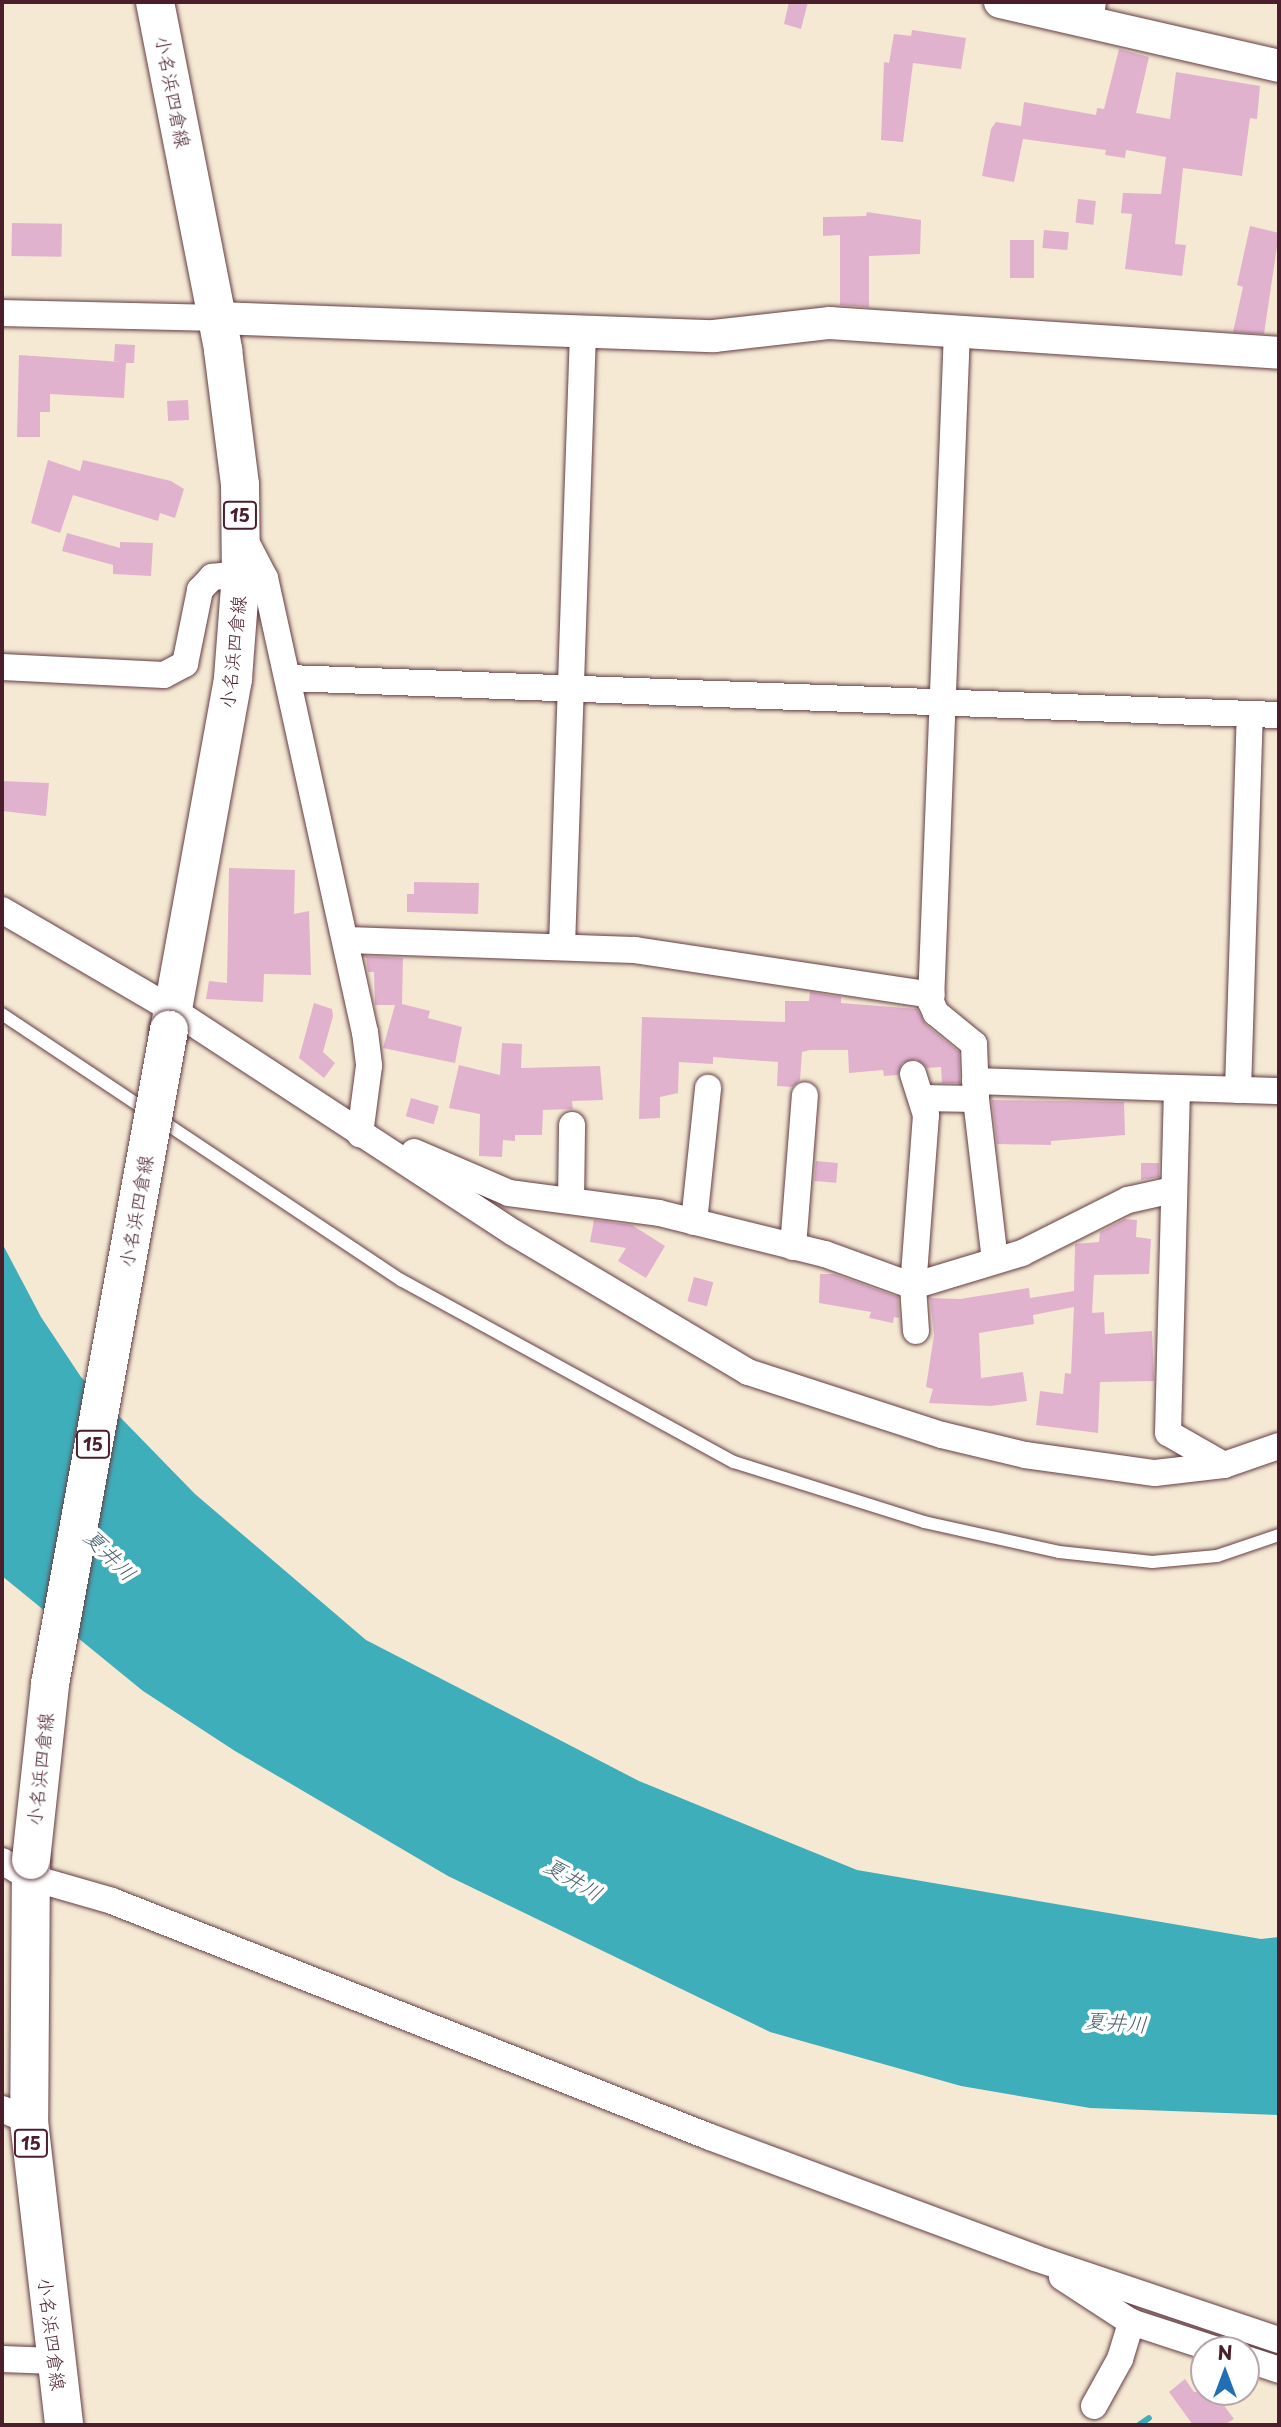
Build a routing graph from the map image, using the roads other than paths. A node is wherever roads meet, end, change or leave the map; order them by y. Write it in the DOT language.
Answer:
graph roads {
  1 [pos="155,2"];
  2 [pos="1000,2"];
  3 [pos="1091,12"];
  4 [pos="1279,66"];
  5 [pos="2,313"];
  6 [pos="217,318"];
  7 [pos="957,331"];
  8 [pos="583,332"];
  9 [pos="1279,353"];
  10 [pos="240,531"];
  11 [pos="241,574"];
  12 [pos="2,667"];
  13 [pos="288,678"];
  14 [pos="570,689"];
  15 [pos="945,702"];
  16 [pos="1250,714"];
  17 [pos="1279,715"];
  18 [pos="2,910"];
  19 [pos="346,940"];
  20 [pos="562,946"];
  21 [pos="932,995"];
  22 [pos="2,1014"];
  23 [pos="171,1020"];
  24 [pos="708,1088"];
  25 [pos="1177,1088"];
  26 [pos="976,1090"];
  27 [pos="1238,1090"];
  28 [pos="1279,1091"];
  29 [pos="805,1095"];
  30 [pos="572,1125"];
  31 [pos="368,1139"];
  32 [pos="1173,1191"];
  33 [pos="571,1201"];
  34 [pos="694,1222"];
  35 [pos="793,1247"];
  36 [pos="995,1260"];
  37 [pos="913,1286"];
  38 [pos="916,1331"];
  39 [pos="1279,1446"];
  40 [pos="1224,1465"];
  41 [pos="1279,1535"];
  42 [pos="21,1866"];
  43 [pos="16,2115"];
  44 [pos="1035,2258"];
  45 [pos="1131,2322"];
  46 [pos="1279,2340"];
  47 [pos="1190,2341"];
  48 [pos="2,2359"];
  49 [pos="55,2361"];
  50 [pos="1260,2364"];
  51 [pos="1279,2370"];
  52 [pos="1094,2406"];
  53 [pos="64,2425"];
  1 -- 6 [label="main road, 小名浜四倉線 / 15"];
  2 -- 3 [label="street"];
  3 -- 4 [label="street"];
  5 -- 6 [label="street"];
  6 -- 8 [label="street"];
  6 -- 10 [label="main road, 小名浜四倉線 / 15"];
  7 -- 8 [label="street"];
  7 -- 9 [label="street"];
  7 -- 15 [label="street"];
  8 -- 14 [label="street"];
  10 -- 11 [label="main road, 小名浜四倉線 / 15"];
  10 -- 13 [label="street"];
  11 -- 12 [label="street"];
  11 -- 23 [label="main road, 小名浜四倉線 / 15"];
  13 -- 14 [label="street"];
  13 -- 19 [label="street"];
  14 -- 15 [label="street"];
  14 -- 20 [label="street"];
  15 -- 16 [label="street"];
  15 -- 21 [label="street"];
  16 -- 17 [label="street"];
  16 -- 27 [label="street"];
  18 -- 23 [label="street"];
  19 -- 20 [label="street"];
  19 -- 31 [label="street"];
  20 -- 21 [label="street"];
  21 -- 26 [label="street"];
  22 -- 41 [label="lane"];
  23 -- 31 [label="street"];
  23 -- 42 [label="main road, 小名浜四倉線 / 15, bridge"];
  24 -- 34 [label="street"];
  25 -- 26 [label="street"];
  25 -- 27 [label="street"];
  25 -- 32 [label="street"];
  26 -- 36 [label="street"];
  26 -- 37 [label="street"];
  27 -- 28 [label="street"];
  29 -- 35 [label="street"];
  30 -- 33 [label="street"];
  31 -- 33 [label="street"];
  31 -- 40 [label="street"];
  32 -- 36 [label="street"];
  32 -- 40 [label="street"];
  33 -- 34 [label="street"];
  34 -- 35 [label="street"];
  35 -- 37 [label="street"];
  36 -- 37 [label="street"];
  37 -- 38 [label="street"];
  39 -- 40 [label="street"];
  42 -- 43 [label="main road, 小名浜四倉線 / 15"];
  42 -- 44 [label="street"];
  43 -- 49 [label="main road, 小名浜四倉線 / 15"];
  44 -- 45 [label="street"];
  44 -- 46 [label="street"];
  45 -- 47 [label="street"];
  45 -- 52 [label="street"];
  48 -- 49 [label="street"];
  49 -- 53 [label="main road, 小名浜四倉線 / 15"];
  50 -- 51 [label="street"];
}
